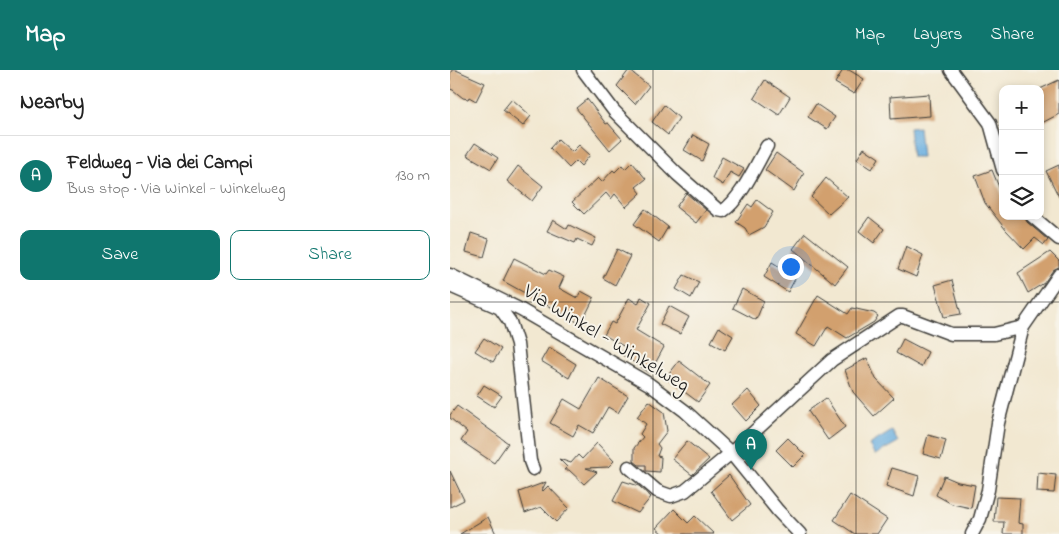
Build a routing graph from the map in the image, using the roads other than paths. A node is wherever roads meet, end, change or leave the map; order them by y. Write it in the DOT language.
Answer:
graph roads {
  1 [pos="583,70"];
  2 [pos="951,70"];
  3 [pos="767,146"];
  4 [pos="999,156"];
  5 [pos="1037,220"];
  6 [pos="1059,239"];
  7 [pos="450,275"];
  8 [pos="1059,275"];
  9 [pos="450,286"];
  10 [pos="1023,327"];
  11 [pos="731,453"];
  12 [pos="629,467"];
  13 [pos="534,469"];
  14 [pos="800,534"];
  15 [pos="972,534"];
  1 -- 3 [label="street"];
  2 -- 4 [label="street"];
  5 -- 6 [label="street"];
  7 -- 11 [label="street, Via Winkel - Winkelweg"];
  8 -- 10 [label="street"];
  9 -- 13 [label="street"];
  10 -- 11 [label="street"];
  10 -- 15 [label="street"];
  11 -- 12 [label="street"];
  11 -- 14 [label="street, Via Winkel - Winkelweg"];
}
